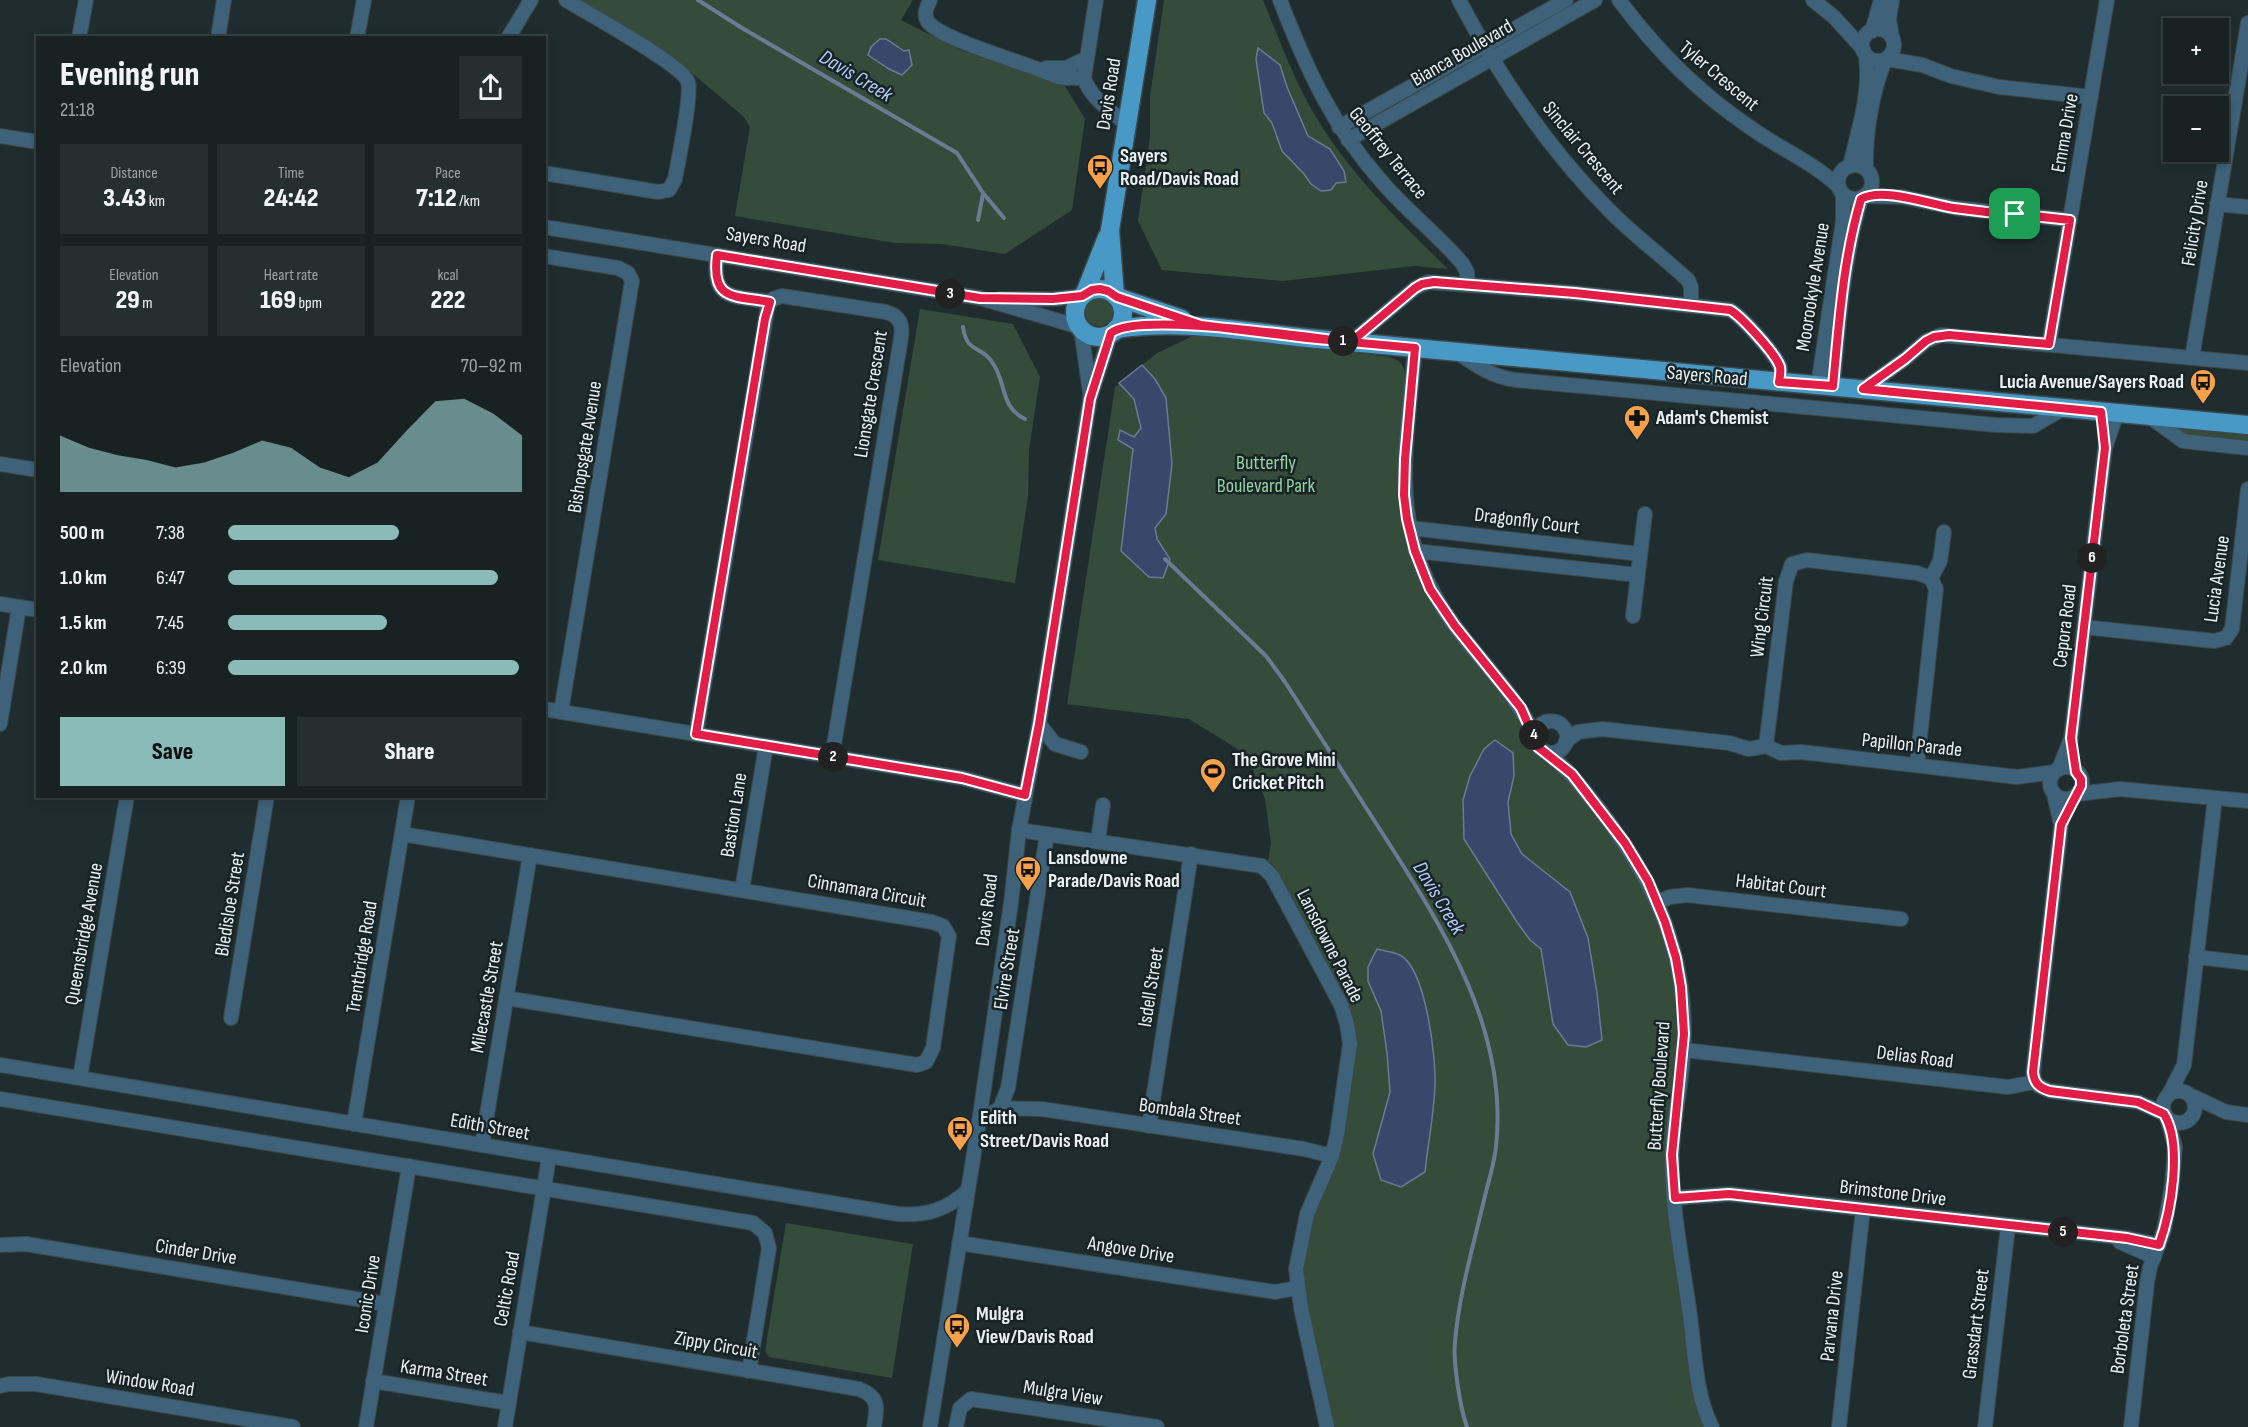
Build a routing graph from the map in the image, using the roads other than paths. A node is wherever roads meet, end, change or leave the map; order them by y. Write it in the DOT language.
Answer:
graph roads {
  1 [pos="86,0"];
  2 [pos="224,0"];
  3 [pos="364,0"];
  4 [pos="531,0"];
  5 [pos="566,0"];
  6 [pos="930,0"];
  7 [pos="1096,0"];
  8 [pos="1147,0"];
  9 [pos="1280,0"];
  10 [pos="1459,0"];
  11 [pos="1566,0"];
  12 [pos="1595,0"];
  13 [pos="1619,0"];
  14 [pos="1813,0"];
  15 [pos="1881,0"];
  16 [pos="1892,0"];
  17 [pos="2107,0"];
  18 [pos="1834,17"];
  19 [pos="2248,23"];
  20 [pos="1871,31"];
  21 [pos="79,36"];
  22 [pos="218,36"];
  23 [pos="357,36"];
  24 [pos="509,36"];
  25 [pos="1893,39"];
  26 [pos="1864,52"];
  27 [pos="1487,53"];
  28 [pos="1087,58"];
  29 [pos="1886,60"];
  30 [pos="1922,65"];
  31 [pos="1038,68"];
  32 [pos="1084,78"];
  33 [pos="2091,97"];
  34 [pos="1128,125"];
  35 [pos="1339,127"];
  36 [pos="0,136"];
  37 [pos="1348,140"];
  38 [pos="36,142"];
  39 [pos="1811,163"];
  40 [pos="1848,167"];
  41 [pos="546,173"];
  42 [pos="1869,173"];
  43 [pos="1841,191"];
  44 [pos="1863,197"];
  45 [pos="1903,197"];
  46 [pos="2217,204"];
  47 [pos="2248,207"];
  48 [pos="2070,220"];
  49 [pos="546,227"];
  50 [pos="1110,230"];
  51 [pos="717,255"];
  52 [pos="546,256"];
  53 [pos="1468,284"];
  54 [pos="1083,295"];
  55 [pos="1116,296"];
  56 [pos="980,298"];
  57 [pos="770,302"];
  58 [pos="1691,305"];
  59 [pos="1201,325"];
  60 [pos="1081,328"];
  61 [pos="1114,331"];
  62 [pos="1351,342"];
  63 [pos="2049,344"];
  64 [pos="1415,348"];
  65 [pos="1457,351"];
  66 [pos="2192,358"];
  67 [pos="2248,363"];
  68 [pos="1779,382"];
  69 [pos="1826,386"];
  70 [pos="1863,389"];
  71 [pos="1090,399"];
  72 [pos="2064,408"];
  73 [pos="2109,413"];
  74 [pos="2150,417"];
  75 [pos="2248,425"];
  76 [pos="2248,448"];
  77 [pos="0,464"];
  78 [pos="36,470"];
  79 [pos="2248,489"];
  80 [pos="1645,514"];
  81 [pos="1410,528"];
  82 [pos="1944,532"];
  83 [pos="1415,551"];
  84 [pos="1641,554"];
  85 [pos="1638,575"];
  86 [pos="1931,578"];
  87 [pos="0,604"];
  88 [pos="19,607"];
  89 [pos="36,610"];
  90 [pos="1633,616"];
  91 [pos="2084,627"];
  92 [pos="1521,708"];
  93 [pos="546,709"];
  94 [pos="561,712"];
  95 [pos="1554,722"];
  96 [pos="0,724"];
  97 [pos="1039,724"];
  98 [pos="1602,729"];
  99 [pos="696,734"];
  100 [pos="1535,736"];
  101 [pos="2071,738"];
  102 [pos="1767,741"];
  103 [pos="1566,742"];
  104 [pos="766,746"];
  105 [pos="1542,750"];
  106 [pos="1081,752"];
  107 [pos="832,757"];
  108 [pos="1917,765"];
  109 [pos="2057,771"];
  110 [pos="1572,774"];
  111 [pos="2078,774"];
  112 [pos="2018,777"];
  113 [pos="2120,789"];
  114 [pos="2053,793"];
  115 [pos="1025,795"];
  116 [pos="2076,795"];
  117 [pos="127,798"];
  118 [pos="267,798"];
  119 [pos="408,798"];
  120 [pos="2215,798"];
  121 [pos="2248,801"];
  122 [pos="1103,805"];
  123 [pos="2061,825"];
  124 [pos="1019,830"];
  125 [pos="402,834"];
  126 [pos="1047,834"];
  127 [pos="1098,840"];
  128 [pos="1191,854"];
  129 [pos="530,855"];
  130 [pos="742,890"];
  131 [pos="1658,902"];
  132 [pos="1901,919"];
  133 [pos="2196,957"];
  134 [pos="2248,963"];
  135 [pos="506,998"];
  136 [pos="231,1018"];
  137 [pos="1684,1050"];
  138 [pos="0,1065"];
  139 [pos="2184,1065"];
  140 [pos="80,1078"];
  141 [pos="2035,1082"];
  142 [pos="1008,1088"];
  143 [pos="2169,1094"];
  144 [pos="2191,1096"];
  145 [pos="0,1099"];
  146 [pos="2138,1102"];
  147 [pos="1000,1108"];
  148 [pos="1042,1109"];
  149 [pos="2226,1112"];
  150 [pos="2248,1114"];
  151 [pos="2166,1116"];
  152 [pos="2188,1120"];
  153 [pos="978,1122"];
  154 [pos="354,1124"];
  155 [pos="1149,1126"];
  156 [pos="482,1145"];
  157 [pos="2175,1147"];
  158 [pos="1332,1156"];
  159 [pos="549,1157"];
  160 [pos="409,1166"];
  161 [pos="544,1189"];
  162 [pos="967,1191"];
  163 [pos="1675,1198"];
  164 [pos="1863,1209"];
  165 [pos="2008,1226"];
  166 [pos="958,1243"];
  167 [pos="0,1245"];
  168 [pos="2157,1251"];
  169 [pos="1297,1288"];
  170 [pos="386,1304"];
  171 [pos="520,1332"];
  172 [pos="749,1371"];
  173 [pos="373,1381"];
  174 [pos="0,1386"];
  175 [pos="508,1403"];
  176 [pos="1089,1422"];
  177 [pos="293,1427"];
  178 [pos="366,1427"];
  179 [pos="505,1427"];
  180 [pos="874,1427"];
  181 [pos="930,1427"];
  182 [pos="956,1427"];
  183 [pos="1157,1427"];
  184 [pos="1327,1427"];
  185 [pos="1712,1427"];
  186 [pos="1839,1427"];
  187 [pos="1984,1427"];
  188 [pos="2131,1427"];
  1 -- 21 [label="street"];
  2 -- 22 [label="street"];
  3 -- 23 [label="street"];
  4 -- 24 [label="street"];
  5 -- 41 [label="street"];
  6 -- 31 [label="street"];
  7 -- 28 [label="street"];
  8 -- 34 [label="main road, Davis Road"];
  9 -- 35 [label="street, Geoffrey Terrace"];
  10 -- 27 [label="street, Sinclair Crescent"];
  11 -- 27 [label="street, Bianca Boulevard"];
  12 -- 27 [label="street, Bianca Boulevard"];
  13 -- 39 [label="street, Tyler Crescent"];
  14 -- 18 [label="street"];
  15 -- 20 [label="street"];
  16 -- 25 [label="street"];
  17 -- 33 [label="street, Emma Drive"];
  18 -- 20 [label="street"];
  18 -- 26 [label="street"];
  19 -- 46 [label="street, Felicity Drive"];
  20 -- 25 [label="street"];
  20 -- 26 [label="street"];
  25 -- 29 [label="street"];
  25 -- 30 [label="street"];
  26 -- 29 [label="street"];
  26 -- 40 [label="street"];
  27 -- 35 [label="street, Bianca Boulevard"];
  27 -- 37 [label="street, Bianca Boulevard"];
  27 -- 58 [label="street, Sinclair Crescent"];
  28 -- 31 [label="street"];
  28 -- 32 [label="street"];
  29 -- 30 [label="street"];
  29 -- 42 [label="street"];
  30 -- 33 [label="street"];
  31 -- 32 [label="street"];
  32 -- 34 [label="street"];
  33 -- 48 [label="street, Emma Drive"];
  34 -- 50 [label="main road, Davis Road"];
  35 -- 37 [label="street, Geoffrey Terrace"];
  36 -- 38 [label="street"];
  37 -- 53 [label="street, Geoffrey Terrace"];
  39 -- 40 [label="street, Tyler Crescent"];
  39 -- 43 [label="street, Tyler Crescent"];
  40 -- 42 [label="street"];
  40 -- 43 [label="street"];
  42 -- 44 [label="street"];
  42 -- 45 [label="street"];
  43 -- 44 [label="street"];
  43 -- 69 [label="street, Moorookyle Avenue"];
  44 -- 45 [label="street"];
  44 -- 69 [label="street, Moorookyle Avenue"];
  45 -- 48 [label="street"];
  46 -- 47 [label="street"];
  46 -- 66 [label="street, Felicity Drive"];
  48 -- 63 [label="street, Emma Drive"];
  49 -- 51 [label="street, Sayers Road"];
  50 -- 54 [label="main road, Davis Road"];
  50 -- 55 [label="main road, Davis Road"];
  51 -- 56 [label="street, Sayers Road"];
  51 -- 57 [label="street"];
  52 -- 94 [label="street, Bishopsgate Avenue"];
  53 -- 58 [label="street, Sayers Road"];
  53 -- 62 [label="street, Sayers Road"];
  54 -- 55 [label="main road"];
  54 -- 56 [label="street, Sayers Road"];
  54 -- 60 [label="main road"];
  55 -- 59 [label="main road, Sayers Road"];
  55 -- 61 [label="main road"];
  56 -- 60 [label="street, Sayers Road"];
  57 -- 99 [label="street"];
  57 -- 107 [label="street, Lionsgate Crescent"];
  58 -- 68 [label="street, Sayers Road"];
  59 -- 61 [label="main road, Sayers Road"];
  59 -- 62 [label="main road, Sayers Road"];
  60 -- 61 [label="main road"];
  60 -- 71 [label="street"];
  61 -- 71 [label="street"];
  62 -- 64 [label="main road, Sayers Road"];
  63 -- 66 [label="street"];
  63 -- 70 [label="street"];
  64 -- 65 [label="main road, Sayers Road"];
  64 -- 81 [label="street"];
  65 -- 68 [label="main road, Sayers Road"];
  65 -- 72 [label="street, Sayers Road"];
  66 -- 67 [label="street"];
  68 -- 69 [label="main road, Sayers Road"];
  69 -- 70 [label="main road, Sayers Road"];
  70 -- 72 [label="main road, Sayers Road"];
  71 -- 97 [label="street, Davis Road"];
  72 -- 73 [label="main road, Sayers Road"];
  73 -- 74 [label="main road, Sayers Road"];
  73 -- 91 [label="street, Cepora Road"];
  74 -- 75 [label="main road, Sayers Road"];
  74 -- 76 [label="street, Sayers Road"];
  77 -- 78 [label="street"];
  79 -- 91 [label="street, Lucia Avenue"];
  80 -- 84 [label="street"];
  81 -- 83 [label="street"];
  81 -- 84 [label="street, Dragonfly Court"];
  82 -- 86 [label="street"];
  83 -- 85 [label="street, Dragonfly Court"];
  83 -- 92 [label="street"];
  84 -- 85 [label="street"];
  85 -- 90 [label="street"];
  86 -- 102 [label="street, Wing Circuit"];
  86 -- 108 [label="street"];
  87 -- 88 [label="street"];
  88 -- 89 [label="street"];
  88 -- 96 [label="street"];
  91 -- 101 [label="street, Cepora Road"];
  92 -- 95 [label="street"];
  92 -- 100 [label="street"];
  93 -- 94 [label="street"];
  94 -- 99 [label="street"];
  95 -- 98 [label="street, Papillon Parade"];
  95 -- 100 [label="street"];
  95 -- 103 [label="street"];
  97 -- 106 [label="street"];
  97 -- 115 [label="street, Davis Road"];
  98 -- 102 [label="street, Papillon Parade"];
  98 -- 103 [label="street, Papillon Parade"];
  99 -- 104 [label="street"];
  100 -- 105 [label="street"];
  101 -- 109 [label="street, Cepora Road"];
  101 -- 111 [label="street, Cepora Road"];
  102 -- 108 [label="street, Papillon Parade"];
  103 -- 105 [label="street"];
  103 -- 110 [label="street, Butterfly Boulevard"];
  104 -- 107 [label="street"];
  104 -- 130 [label="street, Bastion Lane"];
  105 -- 110 [label="street, Butterfly Boulevard"];
  107 -- 115 [label="street"];
  108 -- 112 [label="street, Papillon Parade"];
  109 -- 111 [label="street"];
  109 -- 112 [label="street, Papillon Parade"];
  109 -- 114 [label="street"];
  110 -- 131 [label="street, Butterfly Boulevard"];
  111 -- 113 [label="street"];
  111 -- 116 [label="street"];
  112 -- 114 [label="street, Papillon Parade"];
  113 -- 116 [label="street"];
  113 -- 120 [label="street"];
  114 -- 116 [label="street"];
  114 -- 123 [label="street"];
  115 -- 124 [label="street, Davis Road"];
  116 -- 123 [label="street"];
  117 -- 140 [label="street, Queensbridge Avenue"];
  118 -- 136 [label="street, Bledisloe Street"];
  119 -- 125 [label="street, Trentbridge Road"];
  120 -- 121 [label="street"];
  120 -- 133 [label="street"];
  122 -- 127 [label="street"];
  123 -- 141 [label="street"];
  124 -- 126 [label="street, Lansdowne Parade"];
  124 -- 153 [label="street, Davis Road"];
  125 -- 129 [label="street, Cinnamara Circuit"];
  125 -- 154 [label="street, Trentbridge Road"];
  126 -- 127 [label="street, Lansdowne Parade"];
  126 -- 142 [label="street, Elvire Street"];
  127 -- 128 [label="street, Lansdowne Parade"];
  128 -- 155 [label="street, Isdell Street"];
  128 -- 158 [label="street, Lansdowne Parade"];
  129 -- 130 [label="street, Cinnamara Circuit"];
  129 -- 135 [label="street, Milecastle Street"];
  130 -- 135 [label="street, Cinnamara Circuit"];
  131 -- 132 [label="street, Habitat Court"];
  131 -- 137 [label="street, Butterfly Boulevard"];
  133 -- 134 [label="street"];
  133 -- 139 [label="street"];
  135 -- 156 [label="street, Milecastle Street"];
  137 -- 141 [label="street, Delias Road"];
  137 -- 163 [label="street, Butterfly Boulevard"];
  138 -- 140 [label="street, Edith Street"];
  139 -- 143 [label="street"];
  139 -- 144 [label="street"];
  140 -- 154 [label="street, Edith Street"];
  141 -- 146 [label="street"];
  142 -- 147 [label="street, Elvire Street"];
  142 -- 148 [label="street, Bombala Street"];
  143 -- 144 [label="street"];
  143 -- 146 [label="street"];
  143 -- 151 [label="street"];
  144 -- 149 [label="street"];
  144 -- 152 [label="street"];
  145 -- 160 [label="street"];
  146 -- 151 [label="street"];
  147 -- 148 [label="street, Bombala Street"];
  147 -- 153 [label="street"];
  148 -- 155 [label="street, Bombala Street"];
  149 -- 150 [label="street"];
  149 -- 152 [label="street"];
  151 -- 152 [label="street"];
  151 -- 157 [label="street, Borboleta Street"];
  152 -- 157 [label="street, Borboleta Street"];
  153 -- 162 [label="street, Davis Road"];
  154 -- 156 [label="street, Edith Street"];
  155 -- 158 [label="street, Bombala Street"];
  156 -- 159 [label="street, Edith Street"];
  157 -- 168 [label="street, Borboleta Street"];
  158 -- 169 [label="street, Lansdowne Parade"];
  159 -- 161 [label="street, Celtic Road"];
  159 -- 162 [label="street, Edith Street"];
  160 -- 161 [label="street"];
  160 -- 170 [label="street, Iconic Drive"];
  161 -- 171 [label="street, Celtic Road"];
  161 -- 172 [label="street"];
  162 -- 166 [label="street, Davis Road"];
  163 -- 164 [label="street, Brimstone Drive"];
  163 -- 185 [label="street, Butterfly Boulevard"];
  164 -- 165 [label="street, Brimstone Drive"];
  164 -- 186 [label="street, Parvana Drive"];
  165 -- 168 [label="street, Brimstone Drive"];
  165 -- 187 [label="street, Grassdart Street"];
  166 -- 169 [label="street, Angove Drive"];
  166 -- 181 [label="street, Davis Road"];
  167 -- 170 [label="street, Cinder Drive"];
  168 -- 188 [label="street, Borboleta Street"];
  169 -- 184 [label="street, Lansdowne Parade"];
  170 -- 173 [label="street, Iconic Drive"];
  171 -- 172 [label="street, Zippy Circuit"];
  171 -- 175 [label="street, Celtic Road"];
  172 -- 180 [label="street, Zippy Circuit"];
  173 -- 175 [label="street, Karma Street"];
  173 -- 178 [label="street, Iconic Drive"];
  174 -- 177 [label="street, Window Road"];
  175 -- 179 [label="street, Celtic Road"];
  176 -- 182 [label="street, Mulgra View"];
  176 -- 183 [label="street, Mulgra View"];
}
